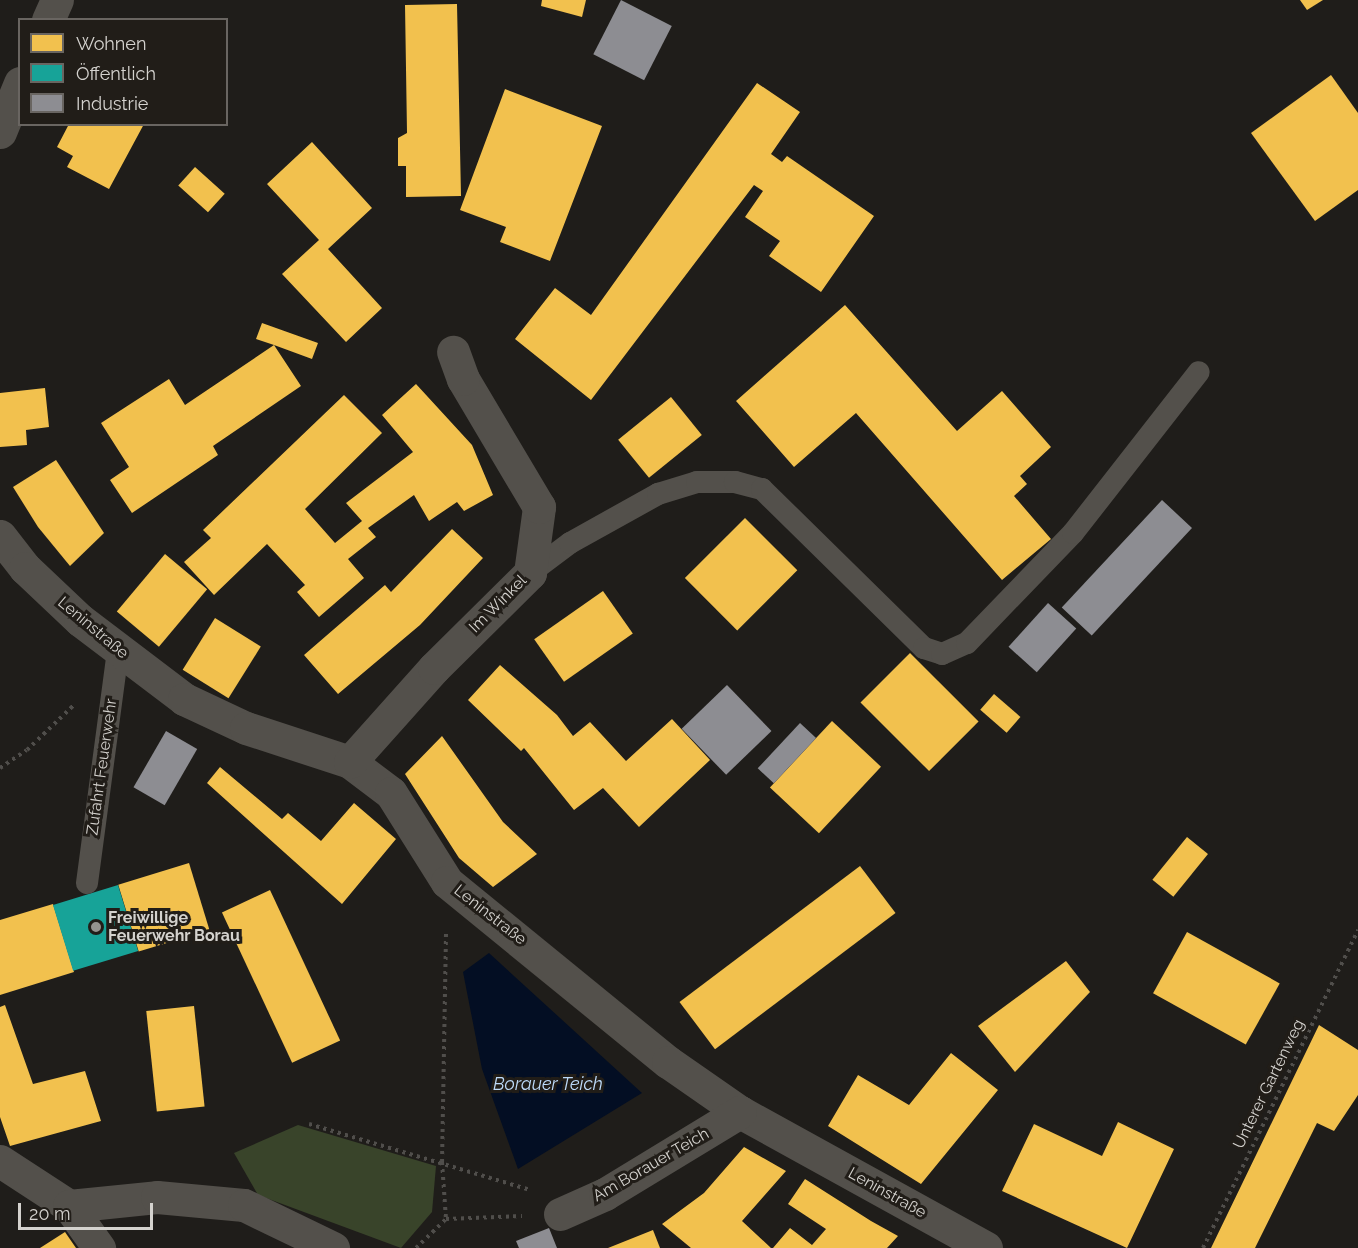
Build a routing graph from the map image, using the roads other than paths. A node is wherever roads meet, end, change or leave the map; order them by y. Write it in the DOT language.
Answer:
graph roads {
  1 [pos="57,0"];
  2 [pos="49,18"];
  3 [pos="18,88"];
  4 [pos="0,132"];
  5 [pos="453,351"];
  6 [pos="1199,372"];
  7 [pos="0,537"];
  8 [pos="530,573"];
  9 [pos="118,651"];
  10 [pos="350,762"];
  11 [pos="87,883"];
  12 [pos="740,1112"];
  13 [pos="0,1161"];
  14 [pos="69,1206"];
  15 [pos="570,1209"];
  16 [pos="99,1248"];
  17 [pos="333,1248"];
  18 [pos="986,1248"];
  1 -- 2 [label="street"];
  3 -- 4 [label="street"];
  5 -- 8 [label="street, Im Winkel"];
  6 -- 8 [label="lane"];
  7 -- 9 [label="street, Leninstraße"];
  8 -- 10 [label="street, Im Winkel"];
  9 -- 10 [label="street, Leninstraße"];
  9 -- 11 [label="lane, Zufahrt Feuerwehr"];
  10 -- 12 [label="street, Leninstraße"];
  12 -- 15 [label="street, Am Borauer Teich"];
  12 -- 18 [label="street, Leninstraße"];
  13 -- 14 [label="street"];
  14 -- 16 [label="street"];
  14 -- 17 [label="street"];
}
